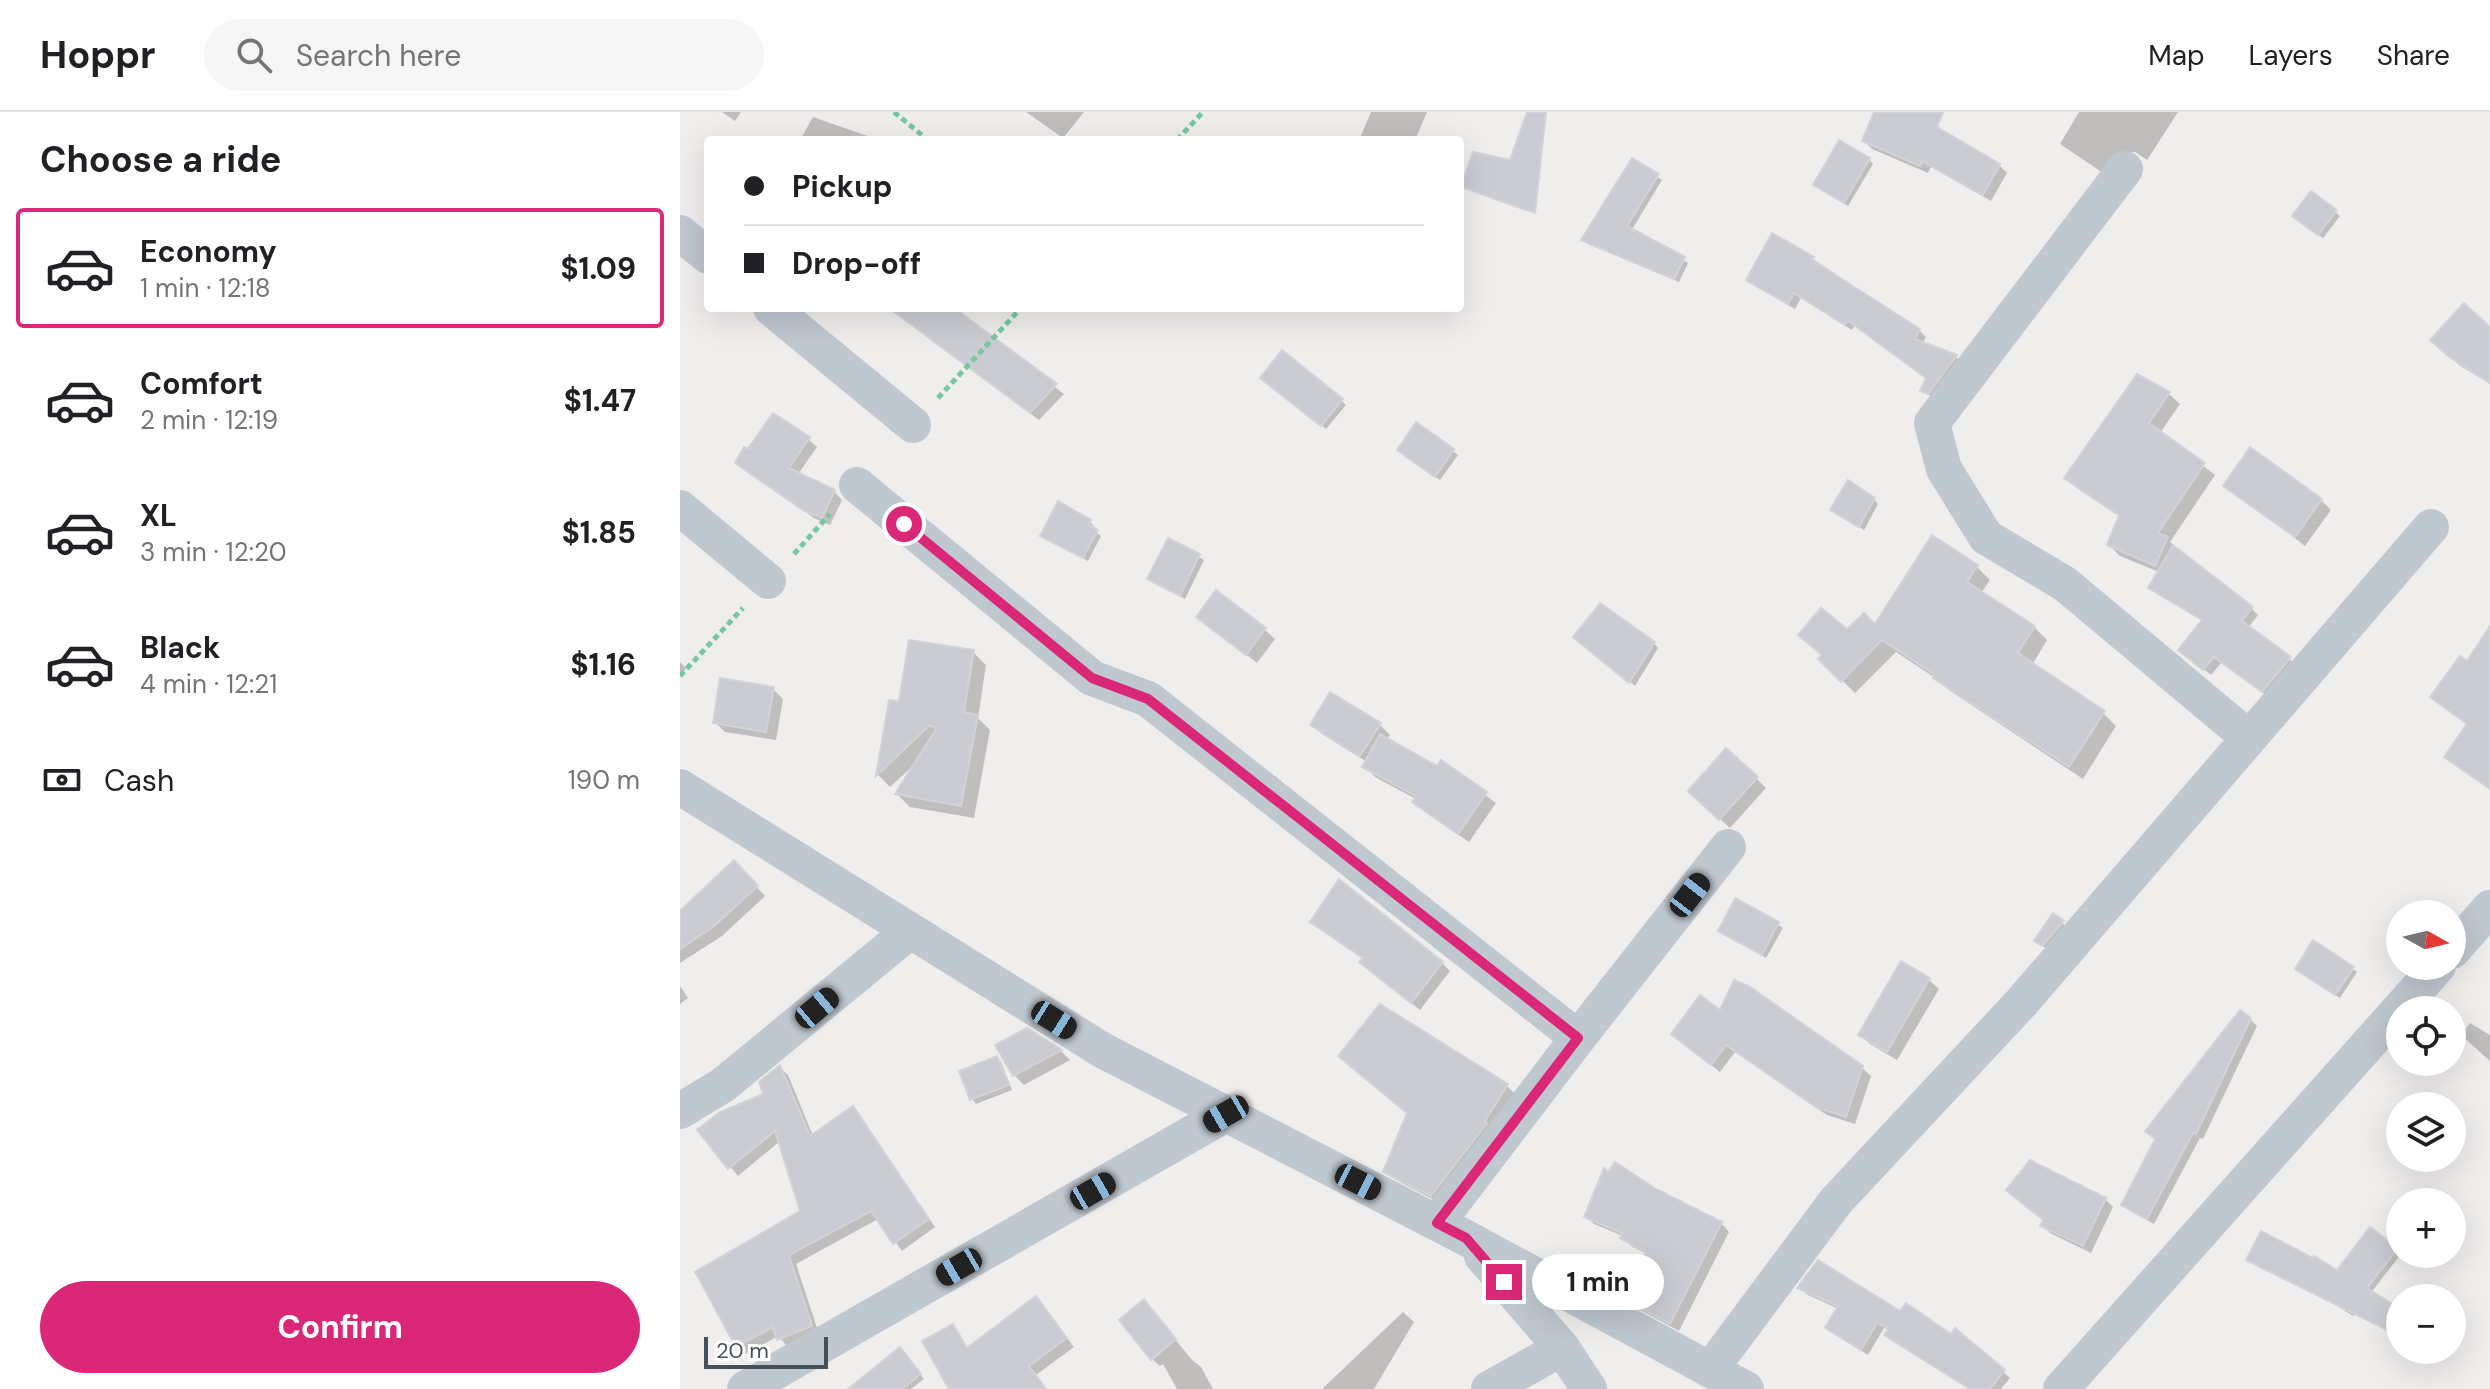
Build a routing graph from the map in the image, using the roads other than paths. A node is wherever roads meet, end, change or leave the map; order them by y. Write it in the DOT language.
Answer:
graph roads {
  1 [pos="2125,169"];
  2 [pos="680,233"];
  3 [pos="704,253"];
  4 [pos="776,312"];
  5 [pos="913,425"];
  6 [pos="857,485"];
  7 [pos="680,508"];
  8 [pos="2431,527"];
  9 [pos="768,581"];
  10 [pos="2249,738"];
  11 [pos="683,793"];
  12 [pos="1728,847"];
  13 [pos="2490,908"];
  14 [pos="910,931"];
  15 [pos="2466,935"];
  16 [pos="2426,980"];
  17 [pos="1578,1038"];
  18 [pos="680,1111"];
  19 [pos="1226,1114"];
  20 [pos="1452,1230"];
  21 [pos="1562,1348"];
  22 [pos="1710,1370"];
  23 [pos="745,1389"];
  24 [pos="1489,1389"];
  25 [pos="1589,1389"];
  26 [pos="1746,1389"];
  27 [pos="2061,1389"];
  1 -- 10 [label="street"];
  2 -- 3 [label="street"];
  4 -- 5 [label="street"];
  6 -- 17 [label="street"];
  7 -- 9 [label="street"];
  8 -- 10 [label="street"];
  10 -- 22 [label="street"];
  11 -- 14 [label="street"];
  12 -- 17 [label="street"];
  13 -- 15 [label="street"];
  14 -- 18 [label="street"];
  14 -- 19 [label="street"];
  16 -- 27 [label="street"];
  17 -- 20 [label="street"];
  19 -- 20 [label="street"];
  19 -- 23 [label="street"];
  20 -- 21 [label="street"];
  20 -- 22 [label="street"];
  21 -- 24 [label="street"];
  21 -- 25 [label="street"];
  22 -- 26 [label="street"];
}
